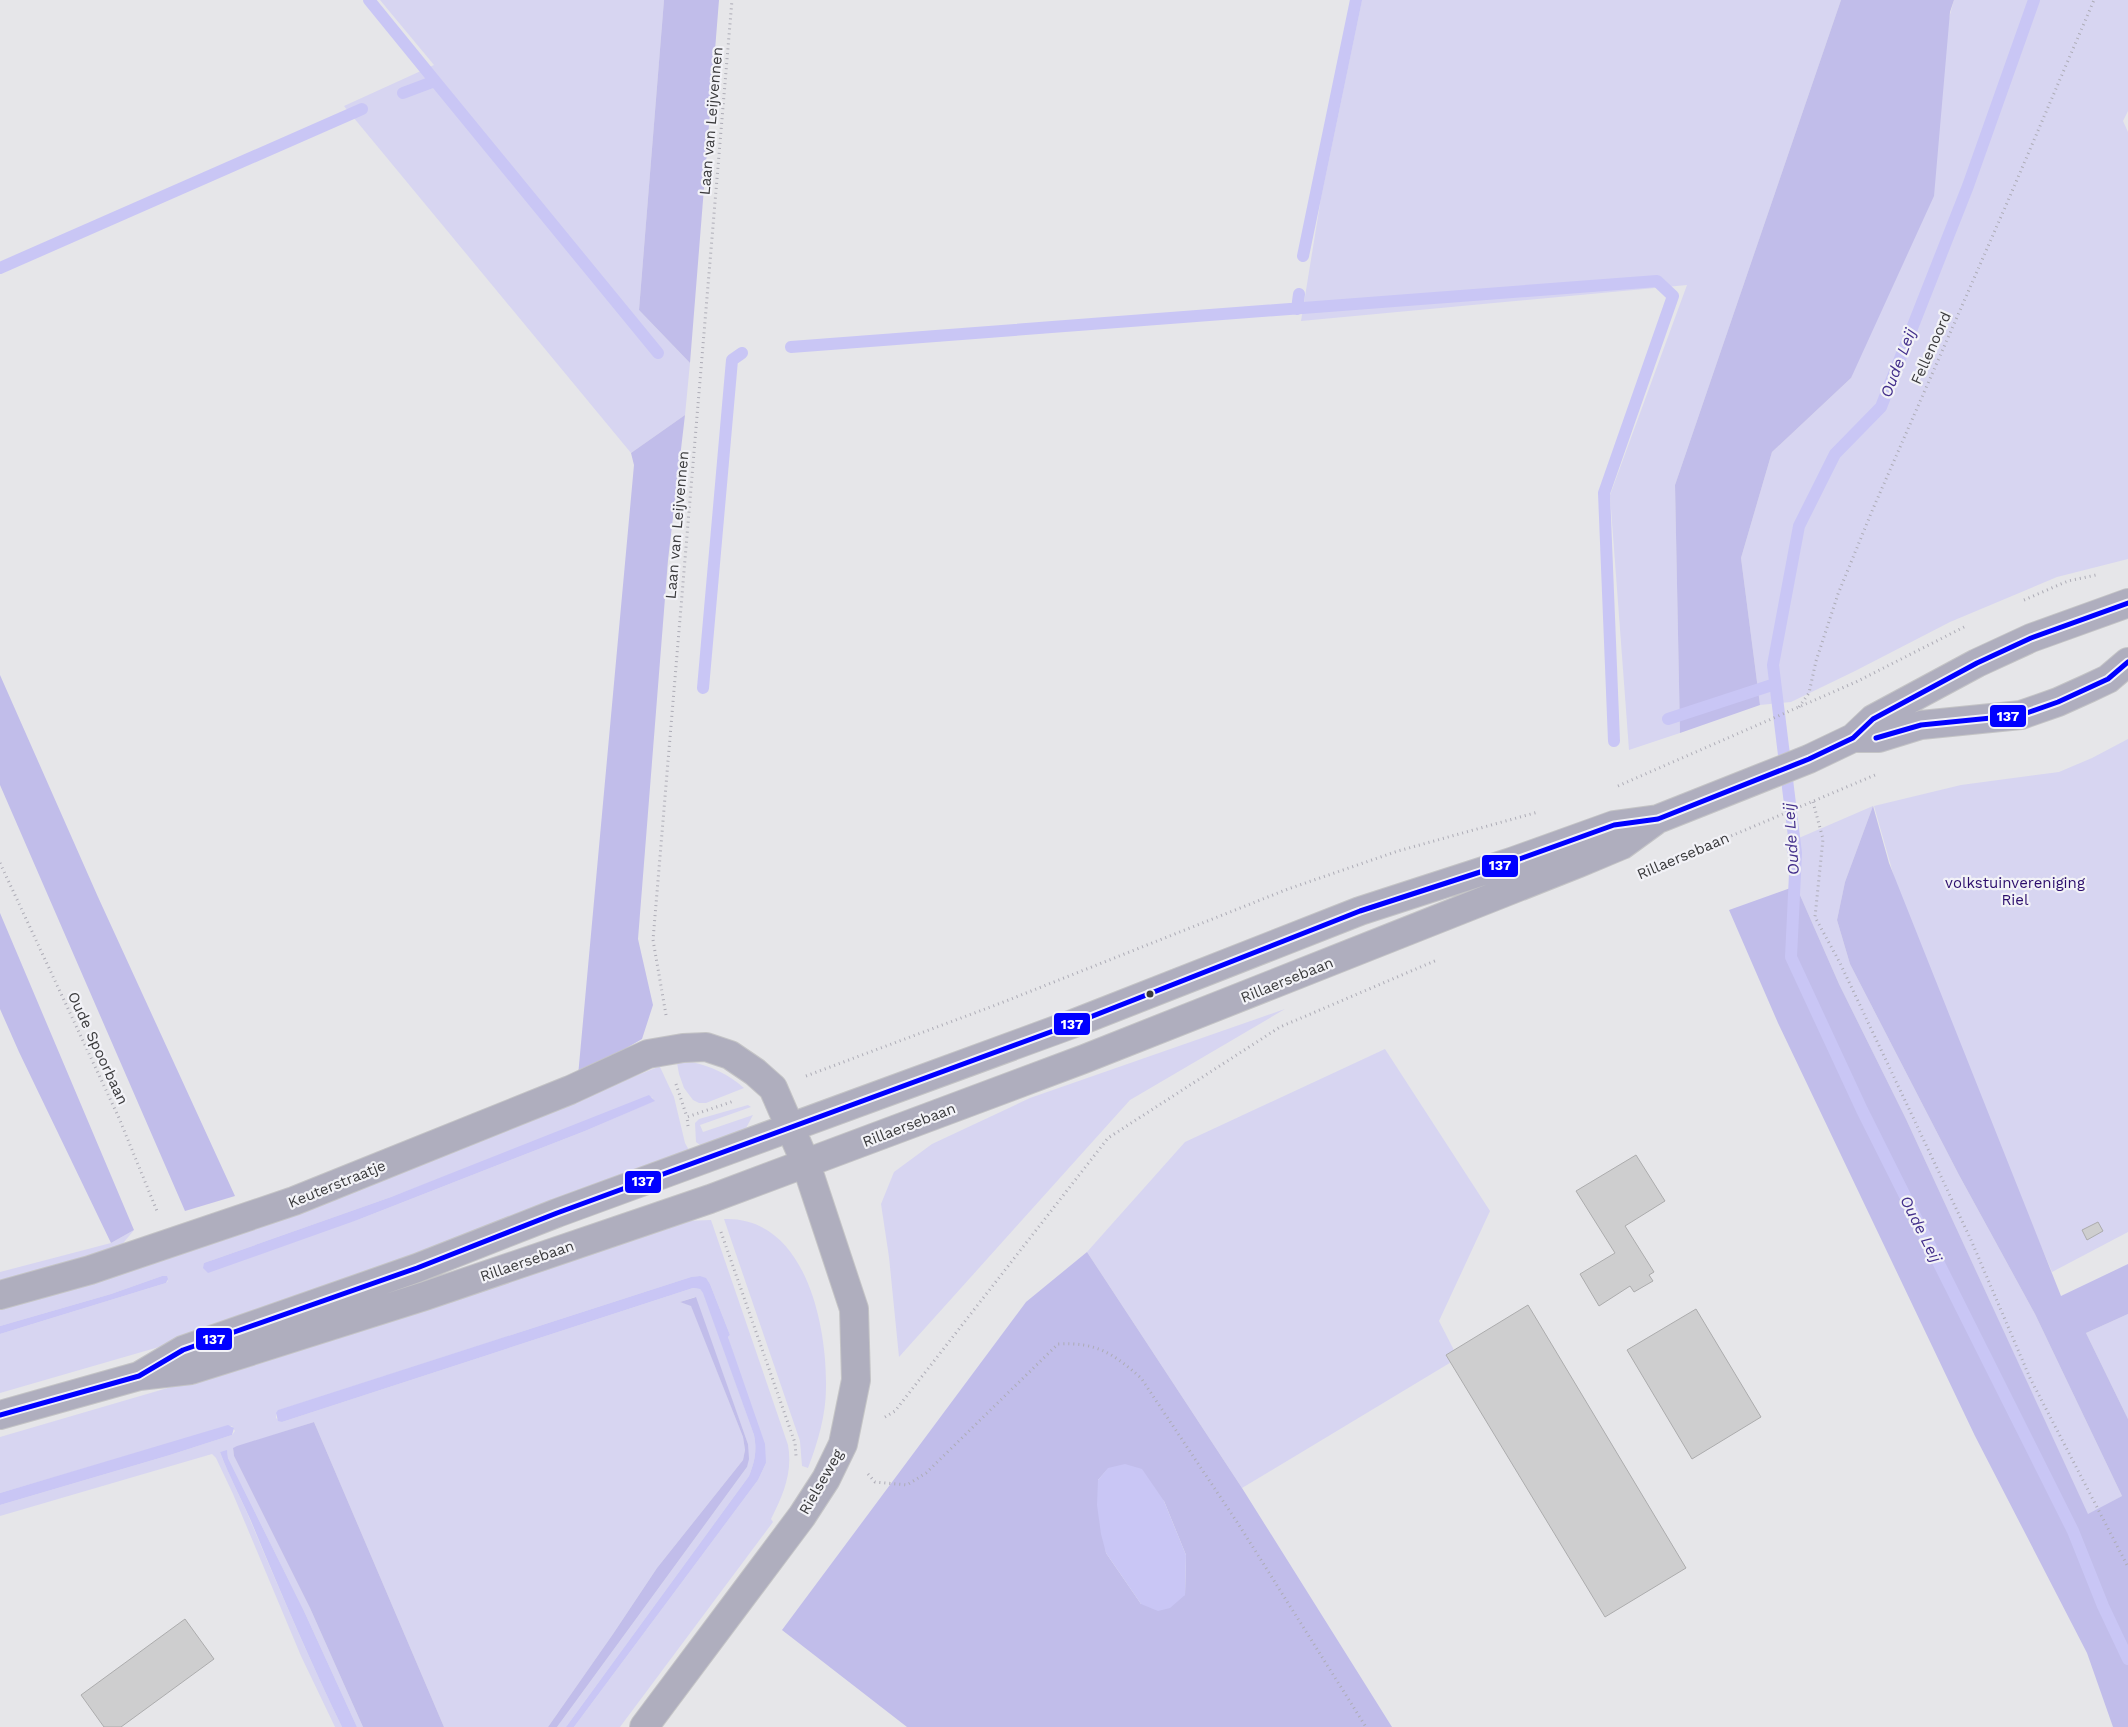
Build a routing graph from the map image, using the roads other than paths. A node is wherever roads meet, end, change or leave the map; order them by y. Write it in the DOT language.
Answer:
graph roads {
  1 [pos="2128,603"];
  2 [pos="2128,662"];
  3 [pos="1853,738"];
  4 [pos="1658,819"];
  5 [pos="773,1088"];
  6 [pos="790,1128"];
  7 [pos="806,1164"];
  8 [pos="0,1295"];
  9 [pos="139,1376"];
  10 [pos="0,1415"];
  11 [pos="644,1727"];
  1 -- 3 [label="street"];
  2 -- 3 [label="street"];
  3 -- 4 [label="street, Rillaersebaan"];
  4 -- 6 [label="street, Rillaersebaan"];
  4 -- 7 [label="street, Rillaersebaan"];
  5 -- 6 [label="street, Rielseweg"];
  5 -- 8 [label="street, Keuterstraatje"];
  6 -- 7 [label="street, Rielseweg"];
  6 -- 9 [label="street, Rillaersebaan"];
  7 -- 9 [label="street, Rillaersebaan"];
  7 -- 11 [label="street, Rielseweg"];
  9 -- 10 [label="street, Rillaersebaan"];
}
